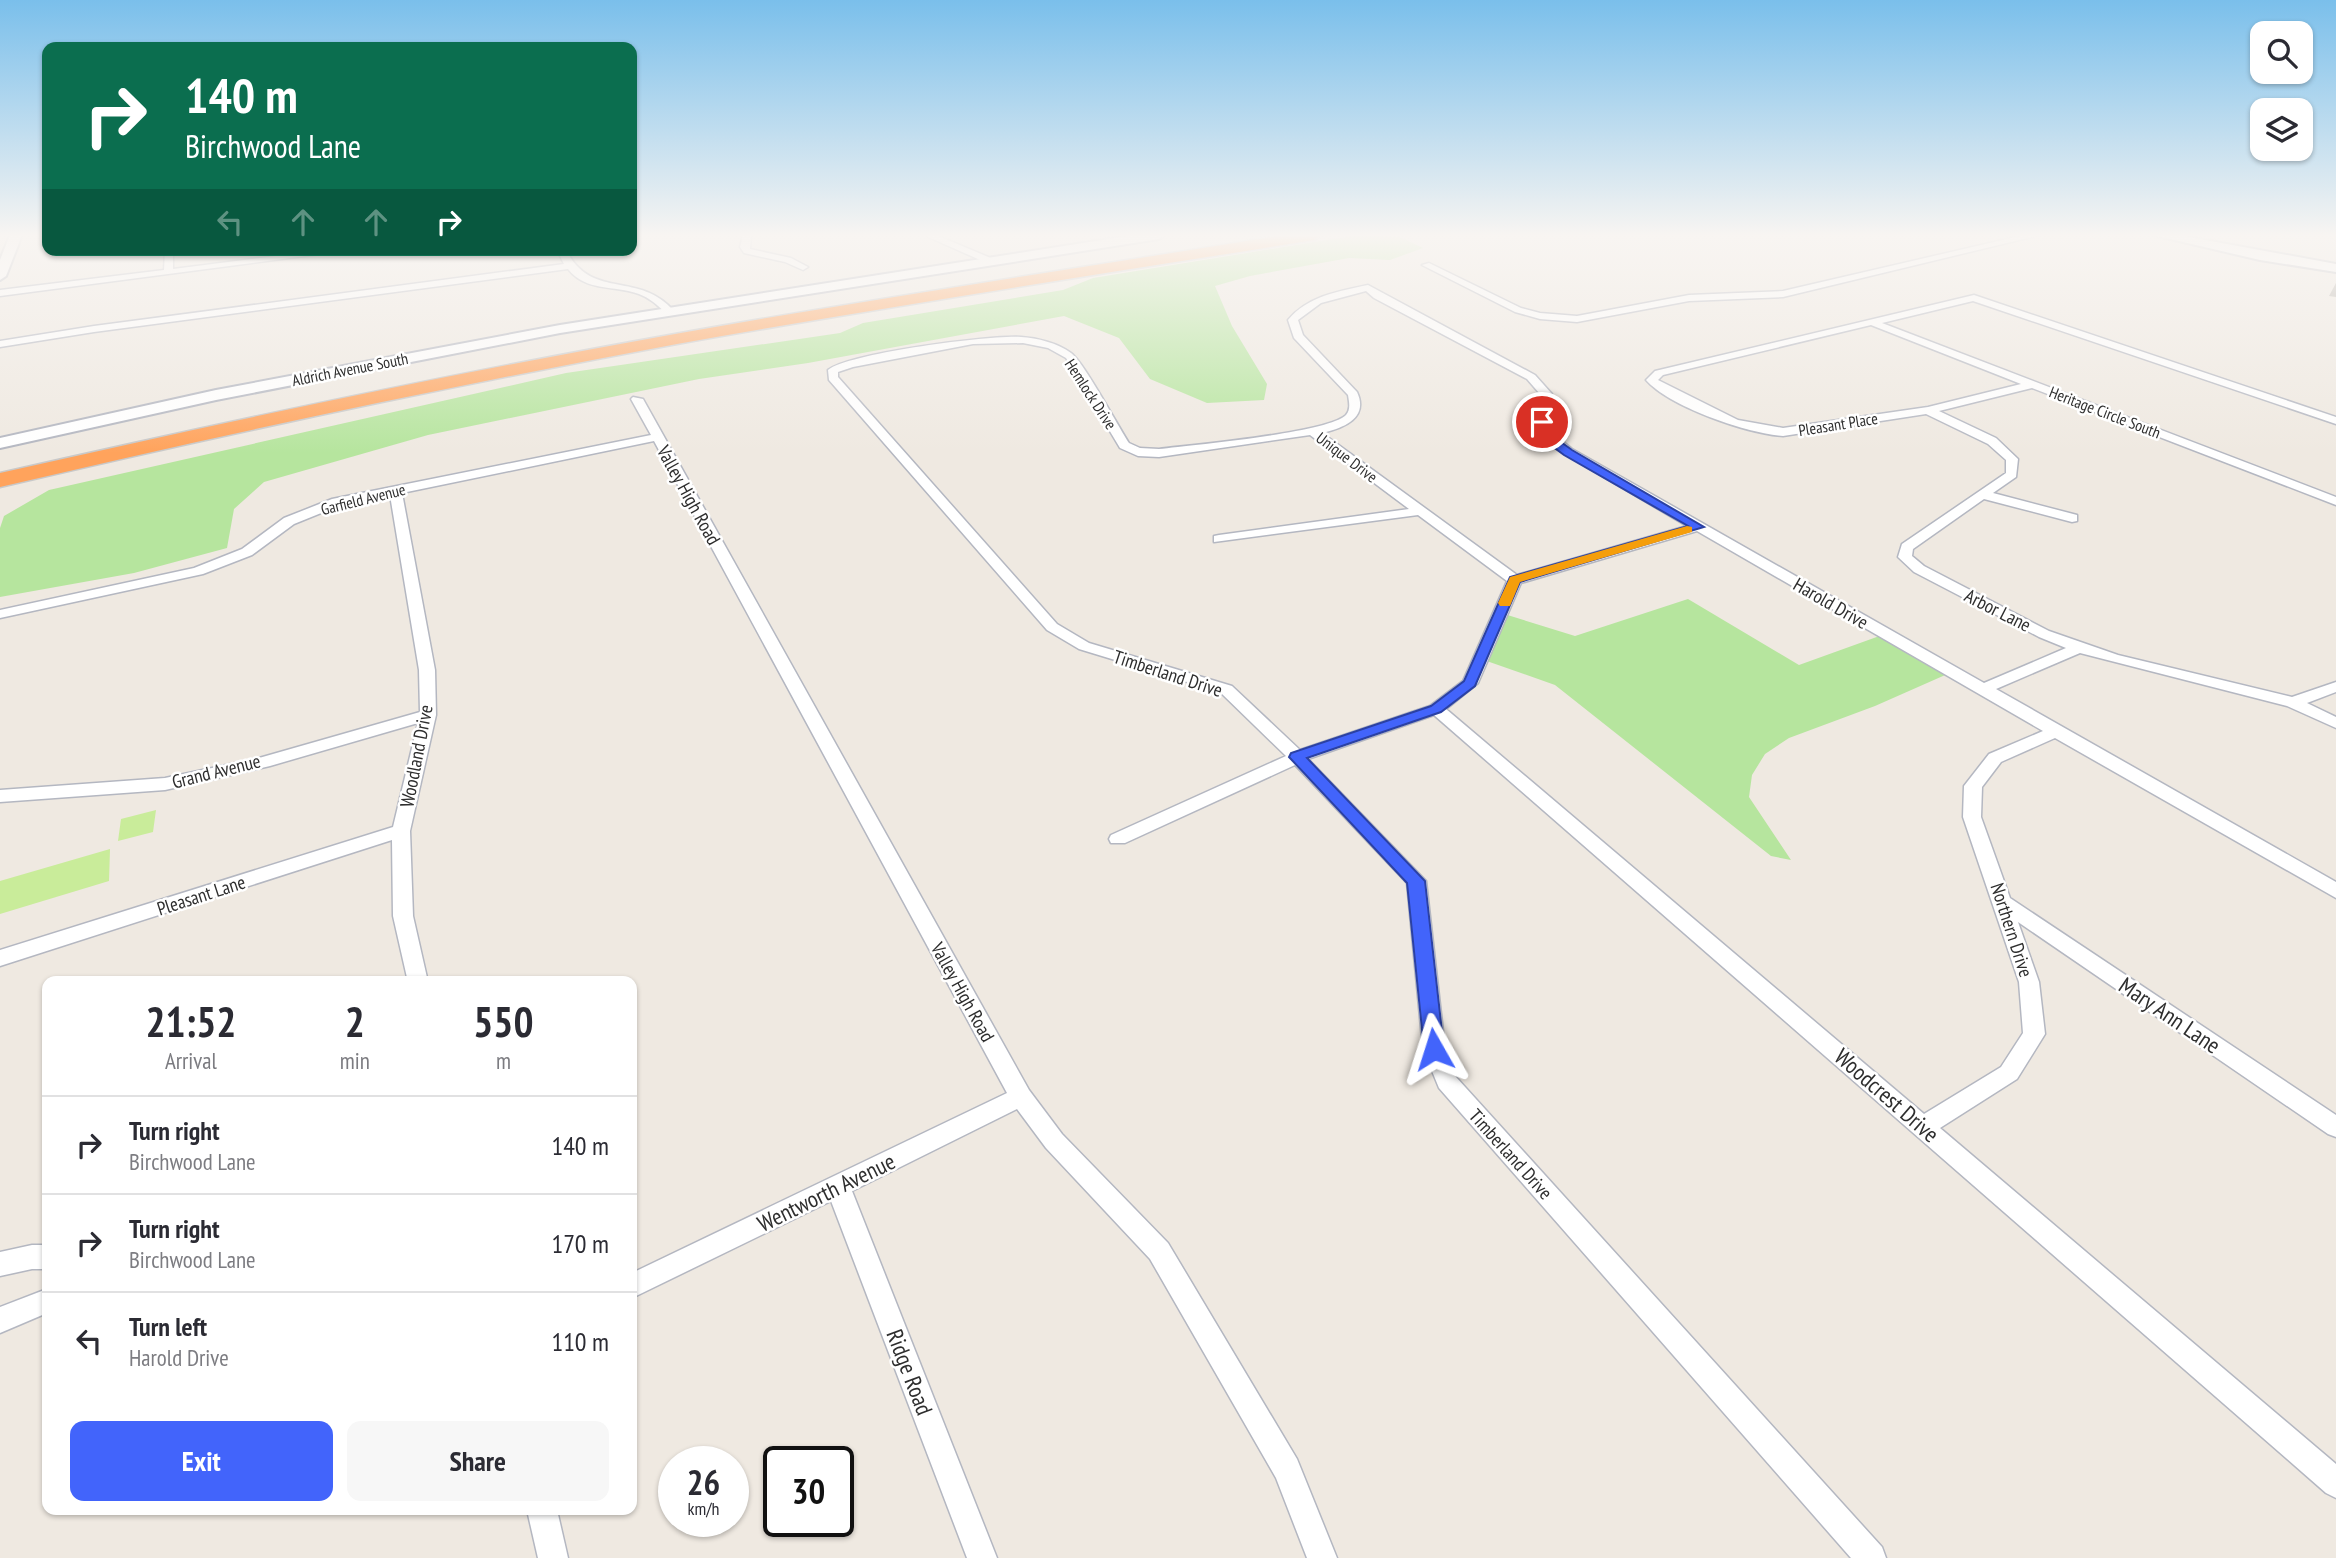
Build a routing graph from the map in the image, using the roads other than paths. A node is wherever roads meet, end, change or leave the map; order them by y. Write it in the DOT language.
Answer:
graph roads {
  1 [pos="255,308"];
  2 [pos="666,308"];
  3 [pos="690,308"];
  4 [pos="810,308"];
  5 [pos="867,308"];
  6 [pos="1305,308"];
  7 [pos="1399,308"];
  8 [pos="1513,308"];
  9 [pos="1640,308"];
  10 [pos="1935,308"];
  11 [pos="2003,308"];
  12 [pos="669,311"];
  13 [pos="1874,323"];
  14 [pos="0,344"];
  15 [pos="833,378"];
  16 [pos="2033,384"];
  17 [pos="637,399"];
  18 [pos="1928,410"];
  19 [pos="2336,421"];
  20 [pos="1312,431"];
  21 [pos="657,436"];
  22 [pos="0,443"];
  23 [pos="0,467"];
  24 [pos="0,480"];
  25 [pos="395,489"];
  26 [pos="1984,495"];
  27 [pos="2336,501"];
  28 [pos="1420,511"];
  29 [pos="2072,518"];
  30 [pos="1698,527"];
  31 [pos="1219,539"];
  32 [pos="1515,580"];
  33 [pos="0,614"];
  34 [pos="2078,648"];
  35 [pos="2336,687"];
  36 [pos="1983,690"];
  37 [pos="2293,702"];
  38 [pos="1436,709"];
  39 [pos="428,715"];
  40 [pos="2336,723"];
  41 [pos="2057,731"];
  42 [pos="1297,757"];
  43 [pos="0,796"];
  44 [pos="401,831"];
  45 [pos="1118,839"];
  46 [pos="2336,891"];
  47 [pos="2004,903"];
  48 [pos="0,958"];
  49 [pos="417,976"];
  50 [pos="1021,1097"];
  51 [pos="1923,1126"];
  52 [pos="2336,1127"];
  53 [pos="838,1186"];
  54 [pos="42,1257"];
  55 [pos="0,1264"];
  56 [pos="637,1284"];
  57 [pos="42,1303"];
  58 [pos="0,1320"];
  59 [pos="2336,1483"];
  60 [pos="543,1515"];
  61 [pos="553,1558"];
  62 [pos="982,1558"];
  63 [pos="1322,1558"];
  64 [pos="1871,1558"];
  1 -- 14 [label="street"];
  2 -- 12 [label="street"];
  3 -- 12 [label="street, Aldrich Avenue South"];
  4 -- 23 [label="highway"];
  5 -- 24 [label="highway"];
  6 -- 20 [label="street, Unique Drive"];
  7 -- 30 [label="street, Harold Drive"];
  8 -- 9 [label="street"];
  10 -- 13 [label="street"];
  11 -- 19 [label="street"];
  12 -- 22 [label="street, Aldrich Avenue South"];
  13 -- 16 [label="street, Heritage Circle South"];
  13 -- 18 [label="street, Pleasant Place"];
  15 -- 20 [label="street, Hemlock Drive"];
  15 -- 42 [label="street, Timberland Drive"];
  16 -- 18 [label="street, Pleasant Place"];
  16 -- 27 [label="street, Heritage Circle South"];
  17 -- 21 [label="street, Valley High Road"];
  18 -- 26 [label="street, Arbor Lane"];
  20 -- 28 [label="street, Unique Drive"];
  21 -- 25 [label="street, Garfield Avenue"];
  21 -- 50 [label="street, Valley High Road"];
  25 -- 33 [label="street, Garfield Avenue"];
  25 -- 39 [label="street, Woodland Drive"];
  26 -- 29 [label="street"];
  26 -- 34 [label="street, Arbor Lane"];
  28 -- 31 [label="street"];
  28 -- 32 [label="street, Unique Drive"];
  30 -- 32 [label="street"];
  30 -- 36 [label="street, Harold Drive"];
  32 -- 38 [label="street"];
  34 -- 36 [label="street"];
  34 -- 37 [label="street, Arbor Lane"];
  35 -- 37 [label="street"];
  36 -- 41 [label="street, Harold Drive"];
  37 -- 40 [label="street, Arbor Lane"];
  38 -- 42 [label="street"];
  38 -- 51 [label="street, Woodcrest Drive"];
  39 -- 43 [label="street, Grand Avenue"];
  39 -- 44 [label="street, Woodland Drive"];
  41 -- 46 [label="street, Harold Drive"];
  41 -- 47 [label="street, Northern Drive"];
  42 -- 45 [label="street"];
  42 -- 64 [label="street, Timberland Drive"];
  44 -- 48 [label="street, Pleasant Lane"];
  44 -- 49 [label="street, Woodland Drive"];
  47 -- 51 [label="street, Northern Drive"];
  47 -- 52 [label="street, Mary Ann Lane"];
  50 -- 53 [label="street, Wentworth Avenue"];
  50 -- 63 [label="street, Valley High Road"];
  51 -- 59 [label="street, Woodcrest Drive"];
  53 -- 56 [label="street, Wentworth Avenue"];
  53 -- 62 [label="street, Ridge Road"];
  54 -- 55 [label="street"];
  57 -- 58 [label="street"];
  60 -- 61 [label="street"];
}
